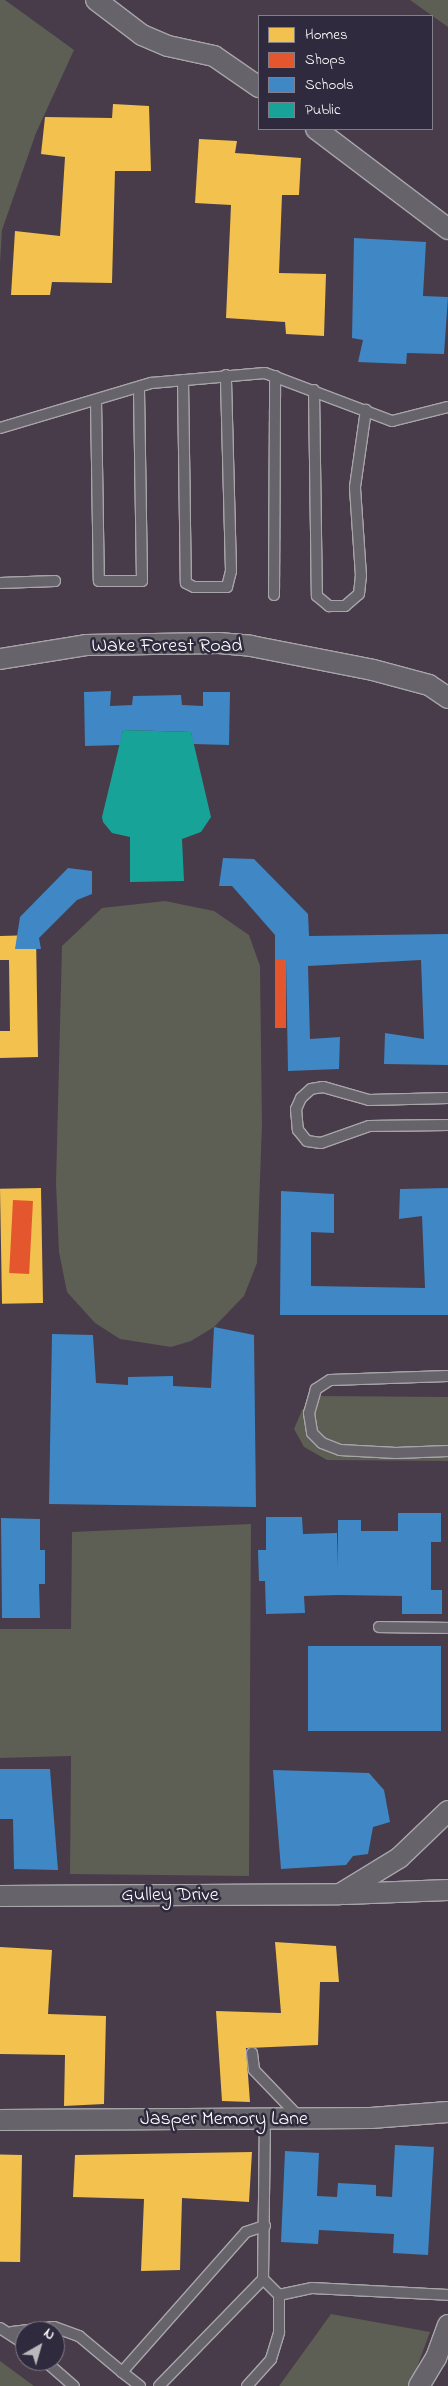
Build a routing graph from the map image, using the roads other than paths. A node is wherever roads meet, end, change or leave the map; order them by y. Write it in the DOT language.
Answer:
graph roads {
  1 [pos="96,0"];
  2 [pos="258,86"];
  3 [pos="317,130"];
  4 [pos="448,230"];
  5 [pos="226,375"];
  6 [pos="275,376"];
  7 [pos="183,380"];
  8 [pos="139,387"];
  9 [pos="314,390"];
  10 [pos="96,400"];
  11 [pos="448,407"];
  12 [pos="366,410"];
  13 [pos="0,428"];
  14 [pos="55,581"];
  15 [pos="0,583"];
  16 [pos="274,595"];
  17 [pos="0,659"];
  18 [pos="448,698"];
  19 [pos="448,1098"];
  20 [pos="448,1125"];
  21 [pos="448,1376"];
  22 [pos="448,1451"];
  23 [pos="379,1627"];
  24 [pos="448,1628"];
  25 [pos="448,1811"];
  26 [pos="448,1890"];
  27 [pos="340,1894"];
  28 [pos="0,1896"];
  29 [pos="252,2053"];
  30 [pos="448,2112"];
  31 [pos="301,2118"];
  32 [pos="264,2119"];
  33 [pos="0,2120"];
  34 [pos="265,2226"];
  35 [pos="263,2279"];
  36 [pos="279,2295"];
  37 [pos="448,2295"];
  38 [pos="448,2325"];
  39 [pos="0,2328"];
  40 [pos="12,2332"];
  41 [pos="15,2335"];
  42 [pos="57,2371"];
  43 [pos="122,2372"];
  44 [pos="74,2386"];
  45 [pos="140,2386"];
  46 [pos="159,2386"];
  47 [pos="247,2386"];
  48 [pos="419,2386"];
  1 -- 2 [label="street"];
  3 -- 4 [label="street"];
  5 -- 6 [label="lane"];
  5 -- 7 [label="lane"];
  5 -- 7 [label="lane"];
  6 -- 9 [label="lane"];
  6 -- 16 [label="lane"];
  7 -- 8 [label="lane"];
  8 -- 10 [label="lane"];
  8 -- 10 [label="lane"];
  9 -- 12 [label="lane"];
  9 -- 12 [label="lane"];
  10 -- 13 [label="lane"];
  11 -- 12 [label="lane"];
  14 -- 15 [label="lane"];
  17 -- 18 [label="street, Wake Forest Road"];
  19 -- 20 [label="lane"];
  21 -- 22 [label="lane"];
  23 -- 24 [label="lane"];
  25 -- 27 [label="street"];
  26 -- 27 [label="street, Gulley Drive"];
  27 -- 28 [label="street, Gulley Drive"];
  29 -- 31 [label="lane"];
  30 -- 31 [label="street, Jasper Memory Lane"];
  31 -- 32 [label="street, Jasper Memory Lane"];
  32 -- 33 [label="street, Jasper Memory Lane"];
  32 -- 34 [label="lane"];
  34 -- 35 [label="lane"];
  34 -- 43 [label="lane"];
  35 -- 36 [label="lane"];
  35 -- 46 [label="lane"];
  36 -- 37 [label="lane"];
  36 -- 47 [label="lane"];
  38 -- 48 [label="street"];
  39 -- 40 [label="lane"];
  40 -- 41 [label="lane"];
  40 -- 43 [label="lane"];
  42 -- 44 [label="lane"];
  43 -- 45 [label="lane"];
}
